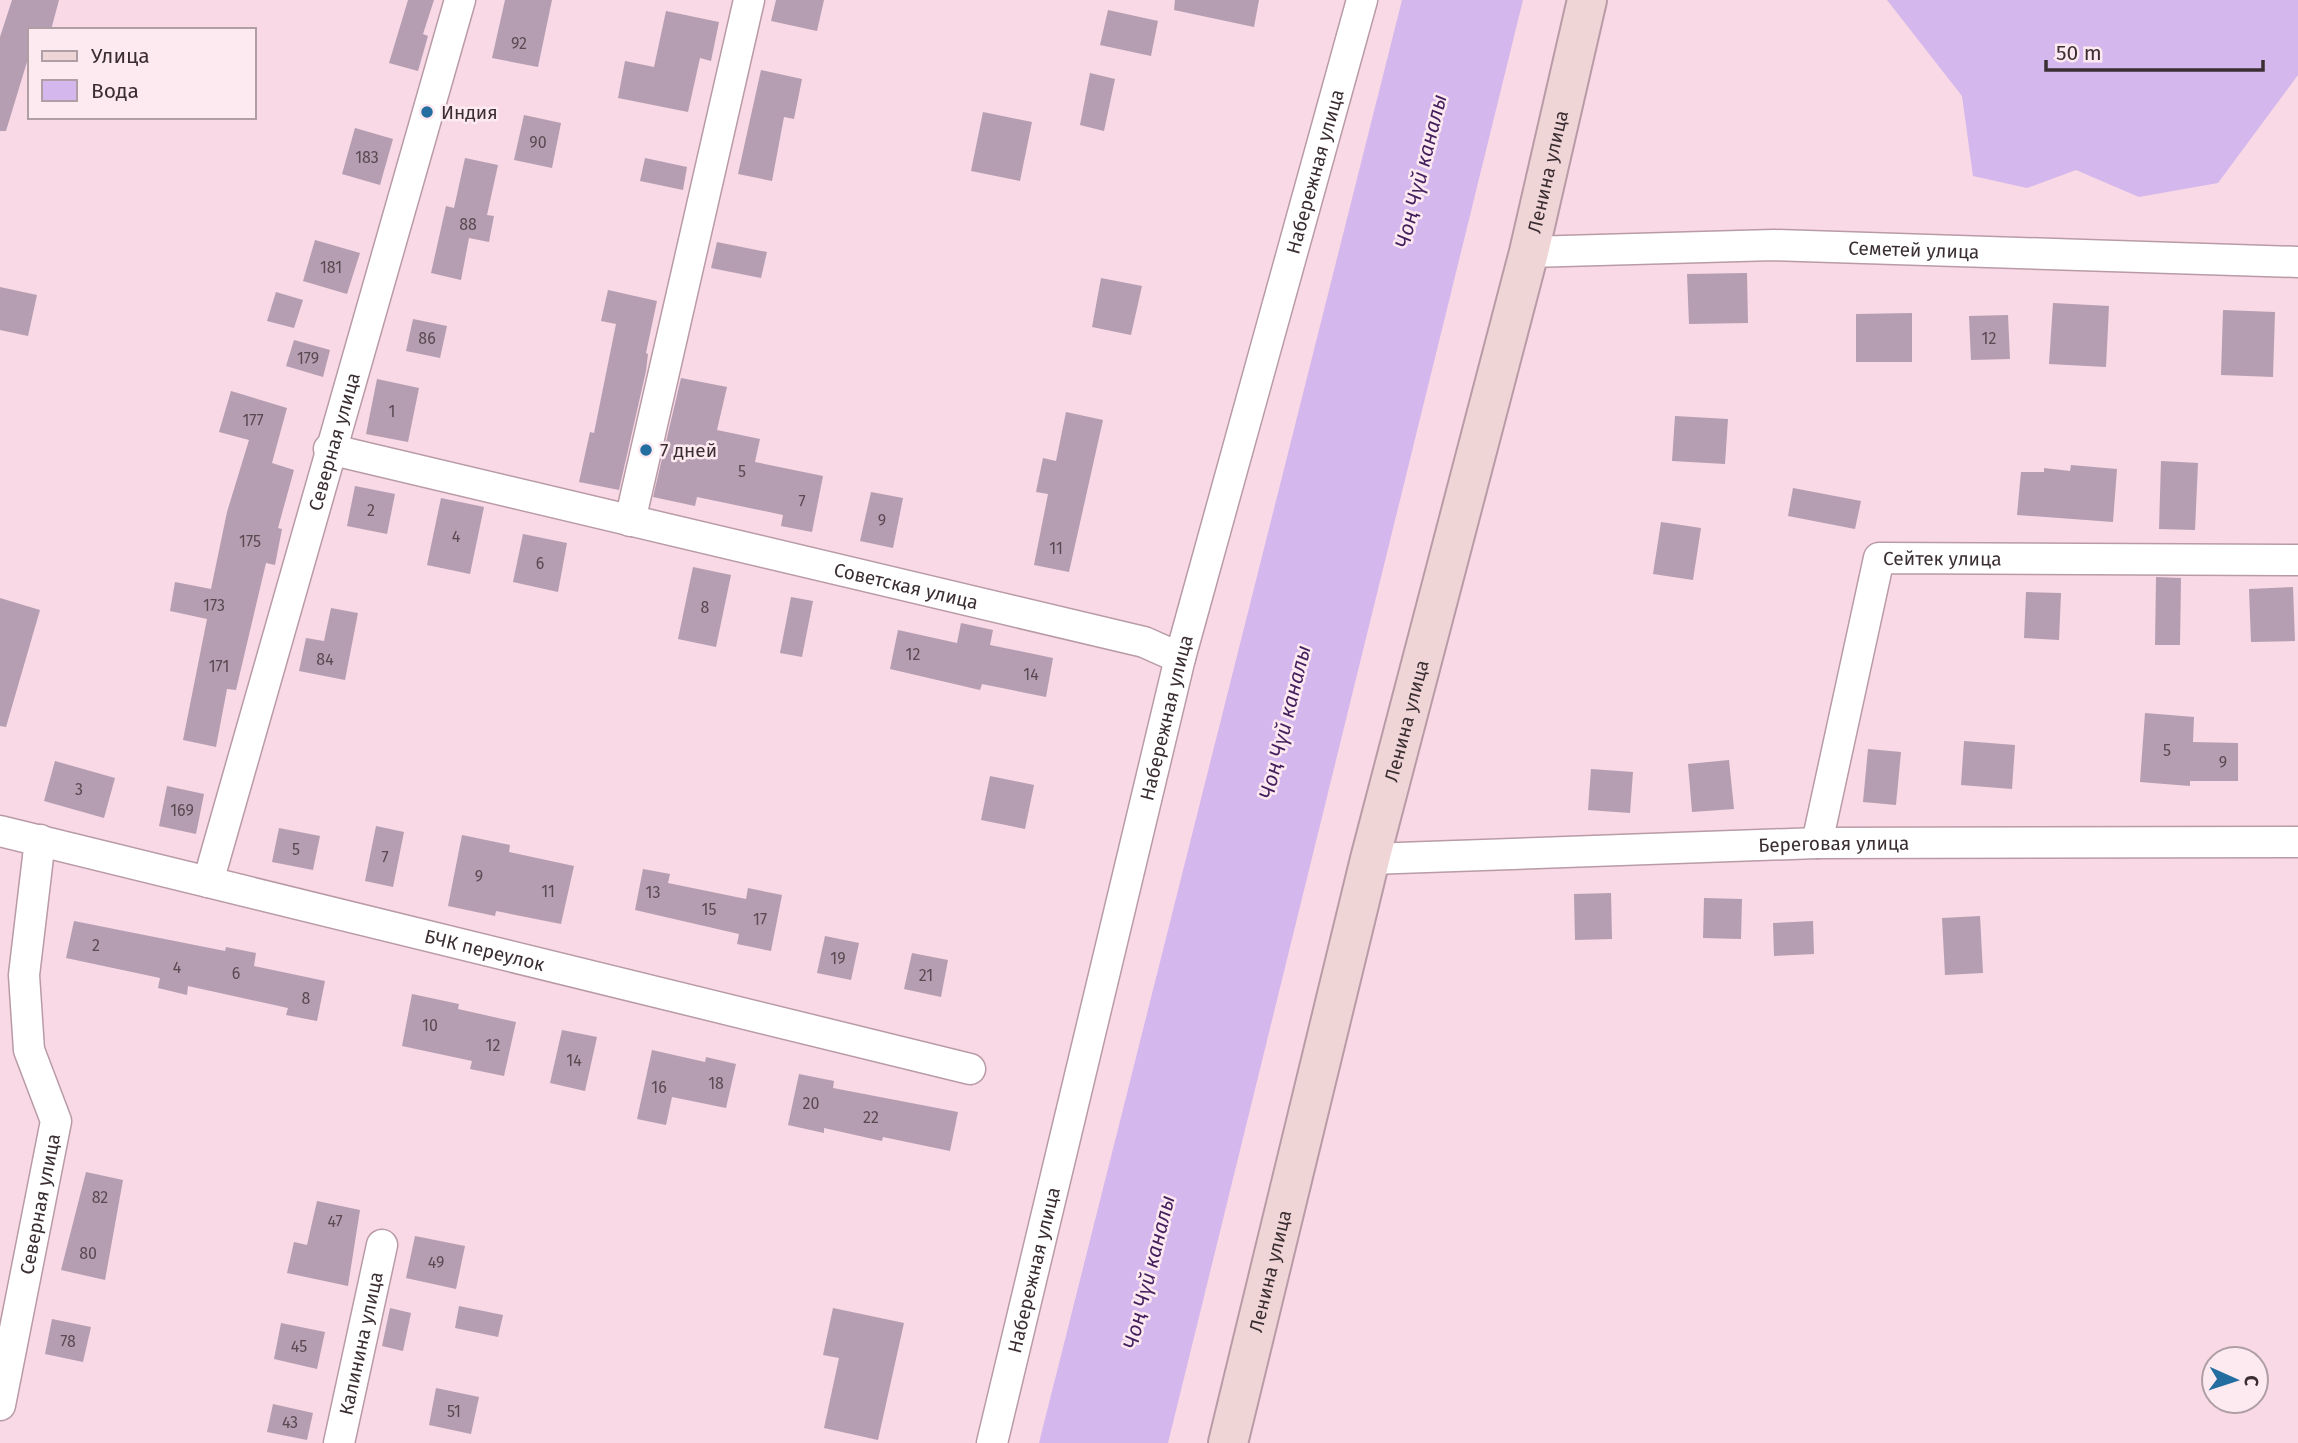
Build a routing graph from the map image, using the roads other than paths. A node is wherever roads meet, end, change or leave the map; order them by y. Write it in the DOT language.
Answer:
graph roads {
  1 [pos="460,0"];
  2 [pos="749,0"];
  3 [pos="1363,0"];
  4 [pos="1587,0"];
  5 [pos="1529,252"];
  6 [pos="2298,262"];
  7 [pos="329,449"];
  8 [pos="630,520"];
  9 [pos="2298,559"];
  10 [pos="1180,658"];
  11 [pos="0,831"];
  12 [pos="40,841"];
  13 [pos="2298,842"];
  14 [pos="1817,843"];
  15 [pos="1370,859"];
  16 [pos="208,882"];
  17 [pos="970,1069"];
  18 [pos="382,1245"];
  19 [pos="0,1405"];
  20 [pos="339,1443"];
  21 [pos="992,1443"];
  22 [pos="1228,1443"];
  1 -- 7 [label="street, Северная улица"];
  2 -- 8 [label="street"];
  3 -- 10 [label="street, Набережная улица"];
  4 -- 5 [label="street, Ленина улица"];
  5 -- 6 [label="street, Семетей улица"];
  5 -- 15 [label="street, Ленина улица"];
  7 -- 8 [label="street, Советская улица"];
  7 -- 16 [label="street, Северная улица"];
  8 -- 10 [label="street, Советская улица"];
  9 -- 14 [label="street, Сейтек улица"];
  10 -- 21 [label="street, Набережная улица"];
  11 -- 12 [label="street, БЧК переулок"];
  12 -- 16 [label="street, БЧК переулок"];
  12 -- 19 [label="street, Северная улица"];
  13 -- 14 [label="street, Береговая улица"];
  14 -- 15 [label="street, Береговая улица"];
  15 -- 22 [label="street, Ленина улица"];
  16 -- 17 [label="street, БЧК переулок"];
  18 -- 20 [label="street, Калинина улица"];
}
